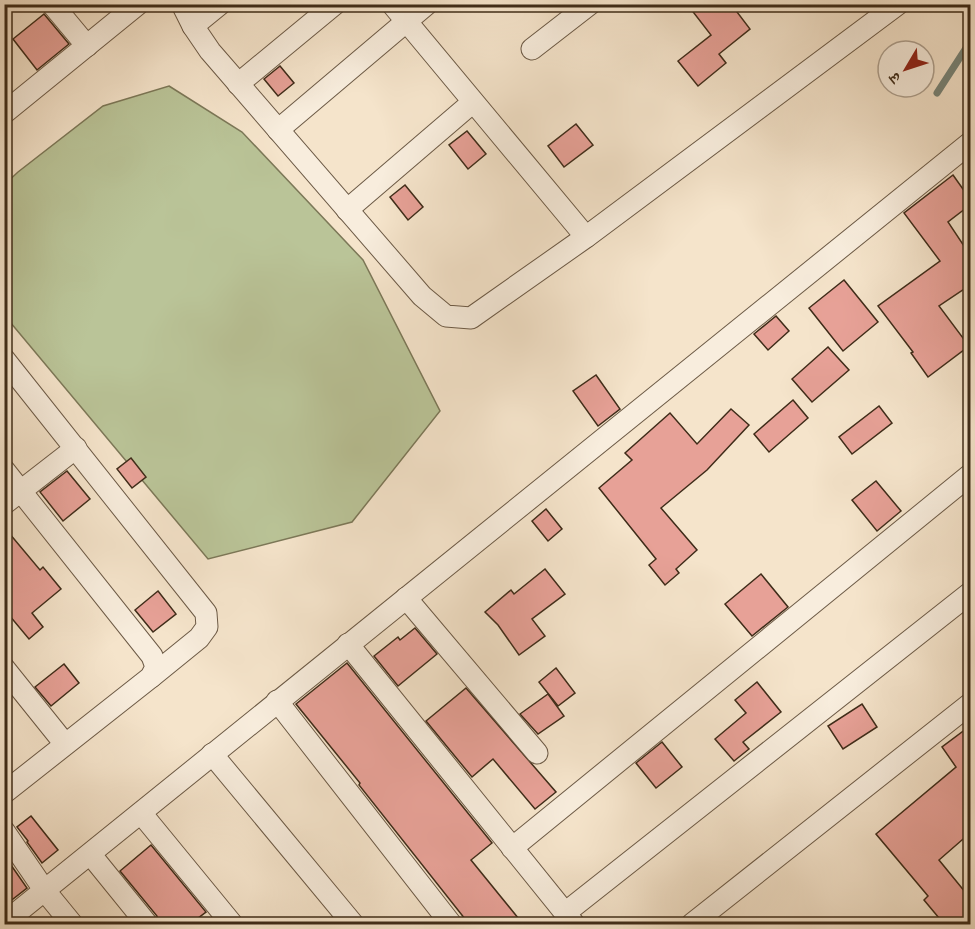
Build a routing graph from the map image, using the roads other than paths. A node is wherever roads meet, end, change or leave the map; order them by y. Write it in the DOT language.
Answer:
graph roads {
  1 [pos="52,4"];
  2 [pos="138,4"];
  3 [pos="182,4"];
  4 [pos="220,4"];
  5 [pos="335,4"];
  6 [pos="392,4"];
  7 [pos="427,4"];
  8 [pos="590,4"];
  9 [pos="898,4"];
  10 [pos="406,22"];
  11 [pos="193,26"];
  12 [pos="87,46"];
  13 [pos="532,50"];
  14 [pos="238,84"];
  15 [pos="473,102"];
  16 [pos="4,113"];
  17 [pos="278,130"];
  18 [pos="970,143"];
  19 [pos="347,210"];
  20 [pos="586,237"];
  21 [pos="4,359"];
  22 [pos="76,448"];
  23 [pos="4,470"];
  24 [pos="970,475"];
  25 [pos="21,491"];
  26 [pos="4,504"];
  27 [pos="970,592"];
  28 [pos="406,598"];
  29 [pos="348,644"];
  30 [pos="4,668"];
  31 [pos="151,677"];
  32 [pos="12,692"];
  33 [pos="278,701"];
  34 [pos="970,704"];
  35 [pos="65,744"];
  36 [pos="537,753"];
  37 [pos="212,754"];
  38 [pos="4,793"];
  39 [pos="141,813"];
  40 [pos="4,831"];
  41 [pos="512,848"];
  42 [pos="91,855"];
  43 [pos="45,891"];
  44 [pos="570,919"];
  45 [pos="4,923"];
  46 [pos="72,924"];
  47 [pos="147,924"];
  48 [pos="232,924"];
  49 [pos="353,924"];
  50 [pos="451,924"];
  51 [pos="692,924"];
  1 -- 12 [label="street"];
  2 -- 12 [label="street"];
  3 -- 11 [label="street"];
  4 -- 11 [label="street"];
  5 -- 14 [label="street"];
  6 -- 10 [label="street"];
  7 -- 10 [label="street"];
  8 -- 13 [label="street"];
  9 -- 20 [label="street"];
  10 -- 15 [label="street"];
  10 -- 17 [label="street"];
  11 -- 14 [label="street"];
  12 -- 16 [label="street"];
  14 -- 17 [label="street"];
  15 -- 19 [label="street"];
  15 -- 20 [label="street"];
  17 -- 19 [label="street"];
  18 -- 28 [label="street"];
  19 -- 20 [label="street"];
  21 -- 22 [label="street"];
  22 -- 25 [label="street"];
  22 -- 31 [label="street"];
  23 -- 25 [label="street"];
  24 -- 41 [label="street"];
  25 -- 26 [label="street"];
  25 -- 31 [label="street"];
  27 -- 44 [label="street"];
  28 -- 29 [label="street"];
  28 -- 36 [label="street"];
  29 -- 33 [label="street"];
  29 -- 41 [label="street"];
  30 -- 32 [label="street"];
  31 -- 35 [label="street"];
  32 -- 35 [label="street"];
  33 -- 37 [label="street"];
  33 -- 50 [label="street"];
  34 -- 51 [label="street"];
  35 -- 38 [label="street"];
  37 -- 39 [label="street"];
  37 -- 49 [label="street"];
  39 -- 42 [label="street"];
  39 -- 48 [label="street"];
  40 -- 43 [label="street"];
  41 -- 44 [label="street"];
  42 -- 43 [label="street"];
  42 -- 47 [label="street"];
  43 -- 45 [label="street"];
  43 -- 46 [label="street"];
}
